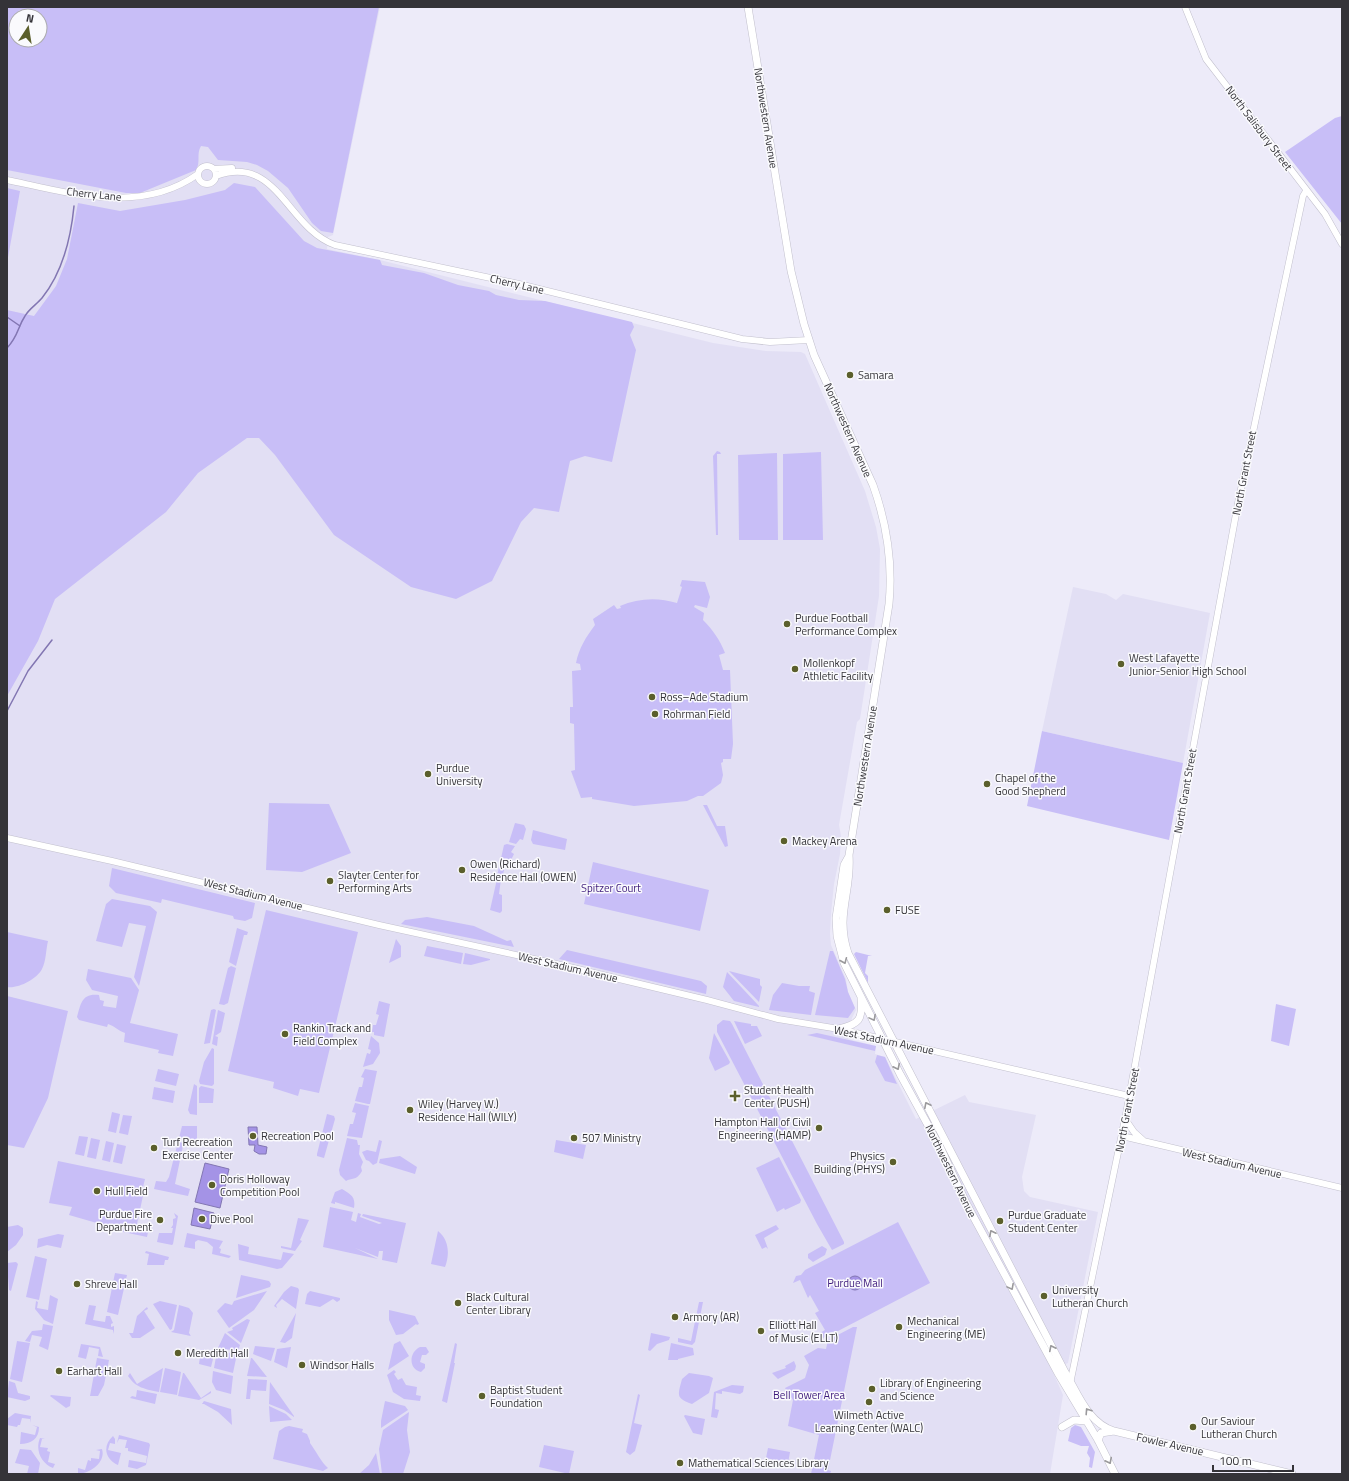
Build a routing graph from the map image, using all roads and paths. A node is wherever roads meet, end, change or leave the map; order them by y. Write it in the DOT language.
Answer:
graph roads {
  1 [pos="748,7"];
  2 [pos="1185,7"];
  3 [pos="214,169"];
  4 [pos="253,173"];
  5 [pos="198,174"];
  6 [pos="216,176"];
  7 [pos="7,180"];
  8 [pos="200,181"];
  9 [pos="181,184"];
  10 [pos="1306,191"];
  11 [pos="1342,244"];
  12 [pos="809,340"];
  13 [pos="7,838"];
  14 [pos="849,855"];
  15 [pos="861,996"];
  16 [pos="839,1029"];
  17 [pos="884,1040"];
  18 [pos="895,1042"];
  19 [pos="1129,1096"];
  20 [pos="1125,1119"];
  21 [pos="1122,1136"];
  22 [pos="1146,1142"];
  23 [pos="1342,1188"];
  24 [pos="1071,1382"];
  25 [pos="1069,1392"];
  26 [pos="1086,1421"];
  27 [pos="1062,1427"];
  28 [pos="1114,1431"];
  29 [pos="1098,1440"];
  30 [pos="1115,1474"];
  31 [pos="1292,1474"];
  1 -- 12 [label="main road, Northwestern Avenue"];
  2 -- 10 [label="street, North Salisbury Street"];
  3 -- 4 [label="street, Cherry Lane"];
  3 -- 5 [label="street"];
  3 -- 6 [label="street"];
  4 -- 6 [label="street"];
  4 -- 12 [label="street, Cherry Lane"];
  5 -- 8 [label="street"];
  5 -- 9 [label="street, Cherry Lane"];
  6 -- 8 [label="street"];
  7 -- 9 [label="street, Cherry Lane"];
  8 -- 9 [label="street, Cherry Lane"];
  10 -- 11 [label="street, North Salisbury Street"];
  10 -- 19 [label="street, North Grant Street"];
  12 -- 14 [label="main road, Northwestern Avenue"];
  13 -- 16 [label="street, West Stadium Avenue"];
  14 -- 15 [label="main road, Northwestern Avenue, one-way"];
  14 -- 18 [label="main road, Northwestern Avenue"];
  15 -- 16 [label="main road"];
  15 -- 17 [label="main road, Northwestern Avenue, one-way"];
  16 -- 17 [label="street, West Stadium Avenue"];
  17 -- 18 [label="street, West Stadium Avenue"];
  17 -- 25 [label="main road, Northwestern Avenue, one-way"];
  18 -- 19 [label="street, West Stadium Avenue"];
  24 -- 18 [label="main road, Northwestern Avenue, one-way"];
  19 -- 20 [label="street, North Grant Street"];
  20 -- 21 [label="street, North Grant Street"];
  20 -- 22 [label="street"];
  21 -- 22 [label="street, West Stadium Avenue"];
  21 -- 24 [label="street, North Grant Street"];
  22 -- 23 [label="street, West Stadium Avenue"];
  24 -- 25 [label="street, North Grant Street"];
  28 -- 24 [label="main road, Fowler Avenue, one-way"];
  25 -- 26 [label="main road, Northwestern Avenue"];
  26 -- 27 [label="main road"];
  26 -- 29 [label="main road, Northwestern Avenue"];
  28 -- 29 [label="main road"];
  28 -- 31 [label="main road, Fowler Avenue"];
  29 -- 30 [label="main road, Northwestern Avenue, one-way"];
}
